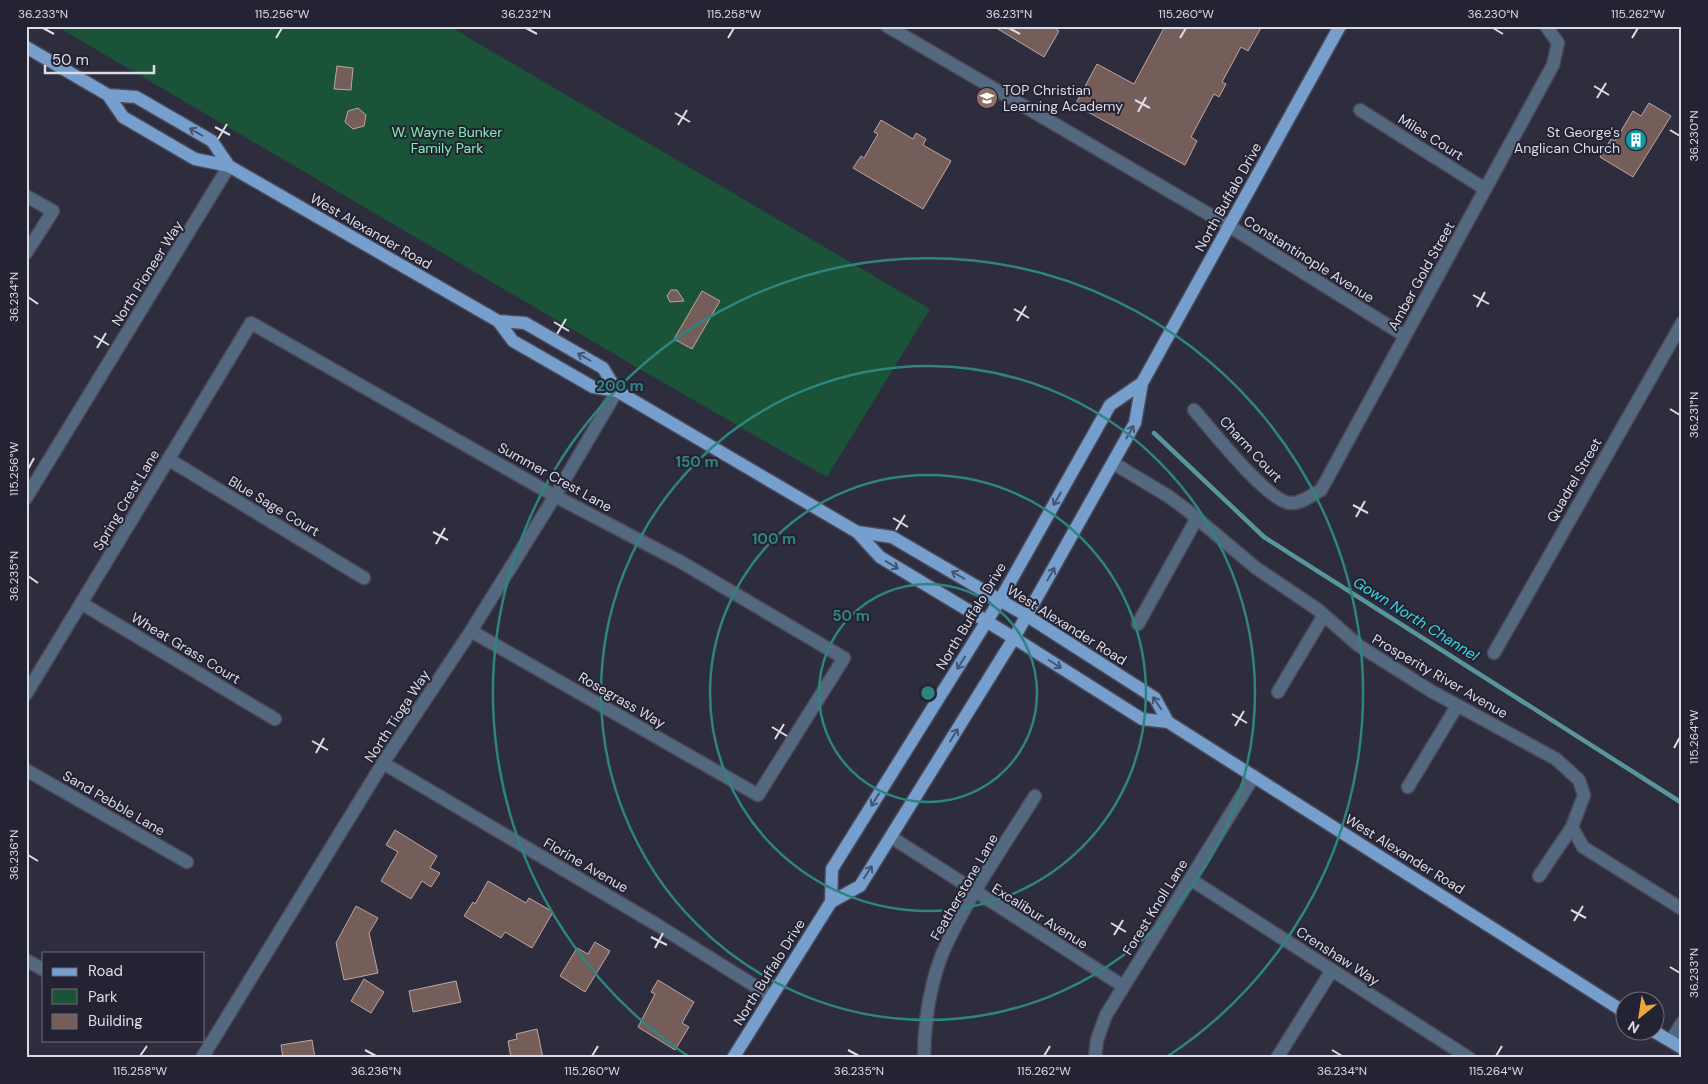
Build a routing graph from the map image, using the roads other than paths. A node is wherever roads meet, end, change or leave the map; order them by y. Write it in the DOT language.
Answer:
graph roads {
  1 [pos="887,26"];
  2 [pos="1340,26"];
  3 [pos="1546,26"];
  4 [pos="26,47"];
  5 [pos="108,95"];
  6 [pos="1360,110"];
  7 [pos="229,166"];
  8 [pos="1485,189"];
  9 [pos="26,196"];
  10 [pos="1229,226"];
  11 [pos="26,253"];
  12 [pos="498,321"];
  13 [pos="252,323"];
  14 [pos="1682,323"];
  15 [pos="1405,336"];
  16 [pos="1142,383"];
  17 [pos="617,391"];
  18 [pos="1194,410"];
  19 [pos="168,459"];
  20 [pos="1113,463"];
  21 [pos="555,496"];
  22 [pos="26,498"];
  23 [pos="1289,503"];
  24 [pos="1197,518"];
  25 [pos="857,532"];
  26 [pos="364,578"];
  27 [pos="1000,600"];
  28 [pos="81,603"];
  29 [pos="1324,615"];
  30 [pos="1027,616"];
  31 [pos="986,621"];
  32 [pos="1138,624"];
  33 [pos="472,631"];
  34 [pos="1014,638"];
  35 [pos="1494,653"];
  36 [pos="1278,692"];
  37 [pos="26,694"];
  38 [pos="1457,706"];
  39 [pos="275,719"];
  40 [pos="1168,722"];
  41 [pos="383,763"];
  42 [pos="26,770"];
  43 [pos="1254,776"];
  44 [pos="1408,786"];
  45 [pos="758,795"];
  46 [pos="1035,796"];
  47 [pos="1572,827"];
  48 [pos="891,837"];
  49 [pos="187,862"];
  50 [pos="1538,876"];
  51 [pos="1190,879"];
  52 [pos="975,892"];
  53 [pos="831,902"];
  54 [pos="1682,909"];
  55 [pos="26,960"];
  56 [pos="42,969"];
  57 [pos="1332,970"];
  58 [pos="1123,986"];
  59 [pos="771,996"];
  60 [pos="1616,1007"];
  61 [pos="1682,1023"];
  62 [pos="1676,1045"];
  63 [pos="202,1058"];
  64 [pos="733,1058"];
  65 [pos="924,1058"];
  66 [pos="1095,1058"];
  67 [pos="1277,1058"];
  68 [pos="1469,1058"];
  1 -- 10 [label="street, Constantinople Avenue"];
  2 -- 10 [label="main road, North Buffalo Drive"];
  3 -- 8 [label="street, Amber Gold Street"];
  4 -- 5 [label="main road, West Alexander Road"];
  5 -- 7 [label="main road, West Alexander Road"];
  7 -- 5 [label="main road, West Alexander Road, one-way"];
  6 -- 8 [label="street, Miles Court"];
  7 -- 12 [label="main road, West Alexander Road"];
  7 -- 22 [label="street, North Pioneer Way"];
  8 -- 15 [label="street, Amber Gold Street"];
  9 -- 11 [label="street"];
  10 -- 15 [label="street, Constantinople Avenue"];
  10 -- 16 [label="main road, North Buffalo Drive"];
  12 -- 17 [label="main road, West Alexander Road"];
  17 -- 12 [label="main road, West Alexander Road, one-way"];
  13 -- 19 [label="street, Spring Crest Lane"];
  13 -- 21 [label="street, Summer Crest Lane"];
  14 -- 35 [label="street, Quadrel Street"];
  15 -- 23 [label="street, Amber Gold Street"];
  20 -- 16 [label="main road, North Buffalo Drive, one-way"];
  16 -- 27 [label="main road, North Buffalo Drive, one-way"];
  17 -- 21 [label="street, North Tioga Way"];
  17 -- 25 [label="main road, West Alexander Road"];
  18 -- 23 [label="street, Charm Court"];
  19 -- 26 [label="street, Blue Sage Court"];
  19 -- 28 [label="street, Spring Crest Lane"];
  20 -- 24 [label="street, Prosperity River Avenue"];
  30 -- 20 [label="main road, North Buffalo Drive, one-way"];
  21 -- 33 [label="street, North Tioga Way"];
  21 -- 45 [label="street, Summer Crest Lane"];
  24 -- 29 [label="street, Prosperity River Avenue"];
  24 -- 32 [label="street"];
  27 -- 25 [label="main road, West Alexander Road, one-way"];
  25 -- 31 [label="main road, West Alexander Road, one-way"];
  27 -- 30 [label="main road, West Alexander Road"];
  27 -- 31 [label="main road, North Buffalo Drive"];
  28 -- 37 [label="street, Spring Crest Lane"];
  28 -- 39 [label="street, Wheat Grass Court"];
  29 -- 36 [label="street"];
  29 -- 38 [label="street, Prosperity River Avenue"];
  30 -- 34 [label="main road, North Buffalo Drive"];
  40 -- 30 [label="main road, West Alexander Road, one-way"];
  31 -- 34 [label="main road, West Alexander Road"];
  31 -- 53 [label="main road, North Buffalo Drive, one-way"];
  33 -- 41 [label="street, North Tioga Way"];
  33 -- 45 [label="street, Rosegrass Way"];
  34 -- 40 [label="main road, West Alexander Road, one-way"];
  48 -- 34 [label="main road, North Buffalo Drive, one-way"];
  38 -- 44 [label="street"];
  38 -- 47 [label="street, Prosperity River Avenue"];
  40 -- 43 [label="main road, West Alexander Road"];
  41 -- 59 [label="street, Florine Avenue"];
  41 -- 63 [label="street, North Tioga Way"];
  42 -- 49 [label="street, Sand Pebble Lane"];
  43 -- 51 [label="street, Forest Knoll Lane"];
  43 -- 60 [label="main road, West Alexander Road"];
  46 -- 52 [label="street, Featherstone Lane"];
  47 -- 50 [label="street, Prosperity River Avenue"];
  47 -- 54 [label="street"];
  48 -- 52 [label="street, Excalibur Avenue"];
  53 -- 48 [label="main road, North Buffalo Drive, one-way"];
  51 -- 57 [label="street, Crenshaw Way"];
  51 -- 58 [label="street, Forest Knoll Lane"];
  52 -- 58 [label="street, Excalibur Avenue"];
  52 -- 65 [label="street, Featherstone Lane"];
  53 -- 59 [label="main road, North Buffalo Drive"];
  55 -- 56 [label="street"];
  57 -- 67 [label="street"];
  57 -- 68 [label="street, Crenshaw Way"];
  58 -- 66 [label="street, Forest Knoll Lane"];
  59 -- 64 [label="main road, North Buffalo Drive"];
  61 -- 62 [label="street"];
}
